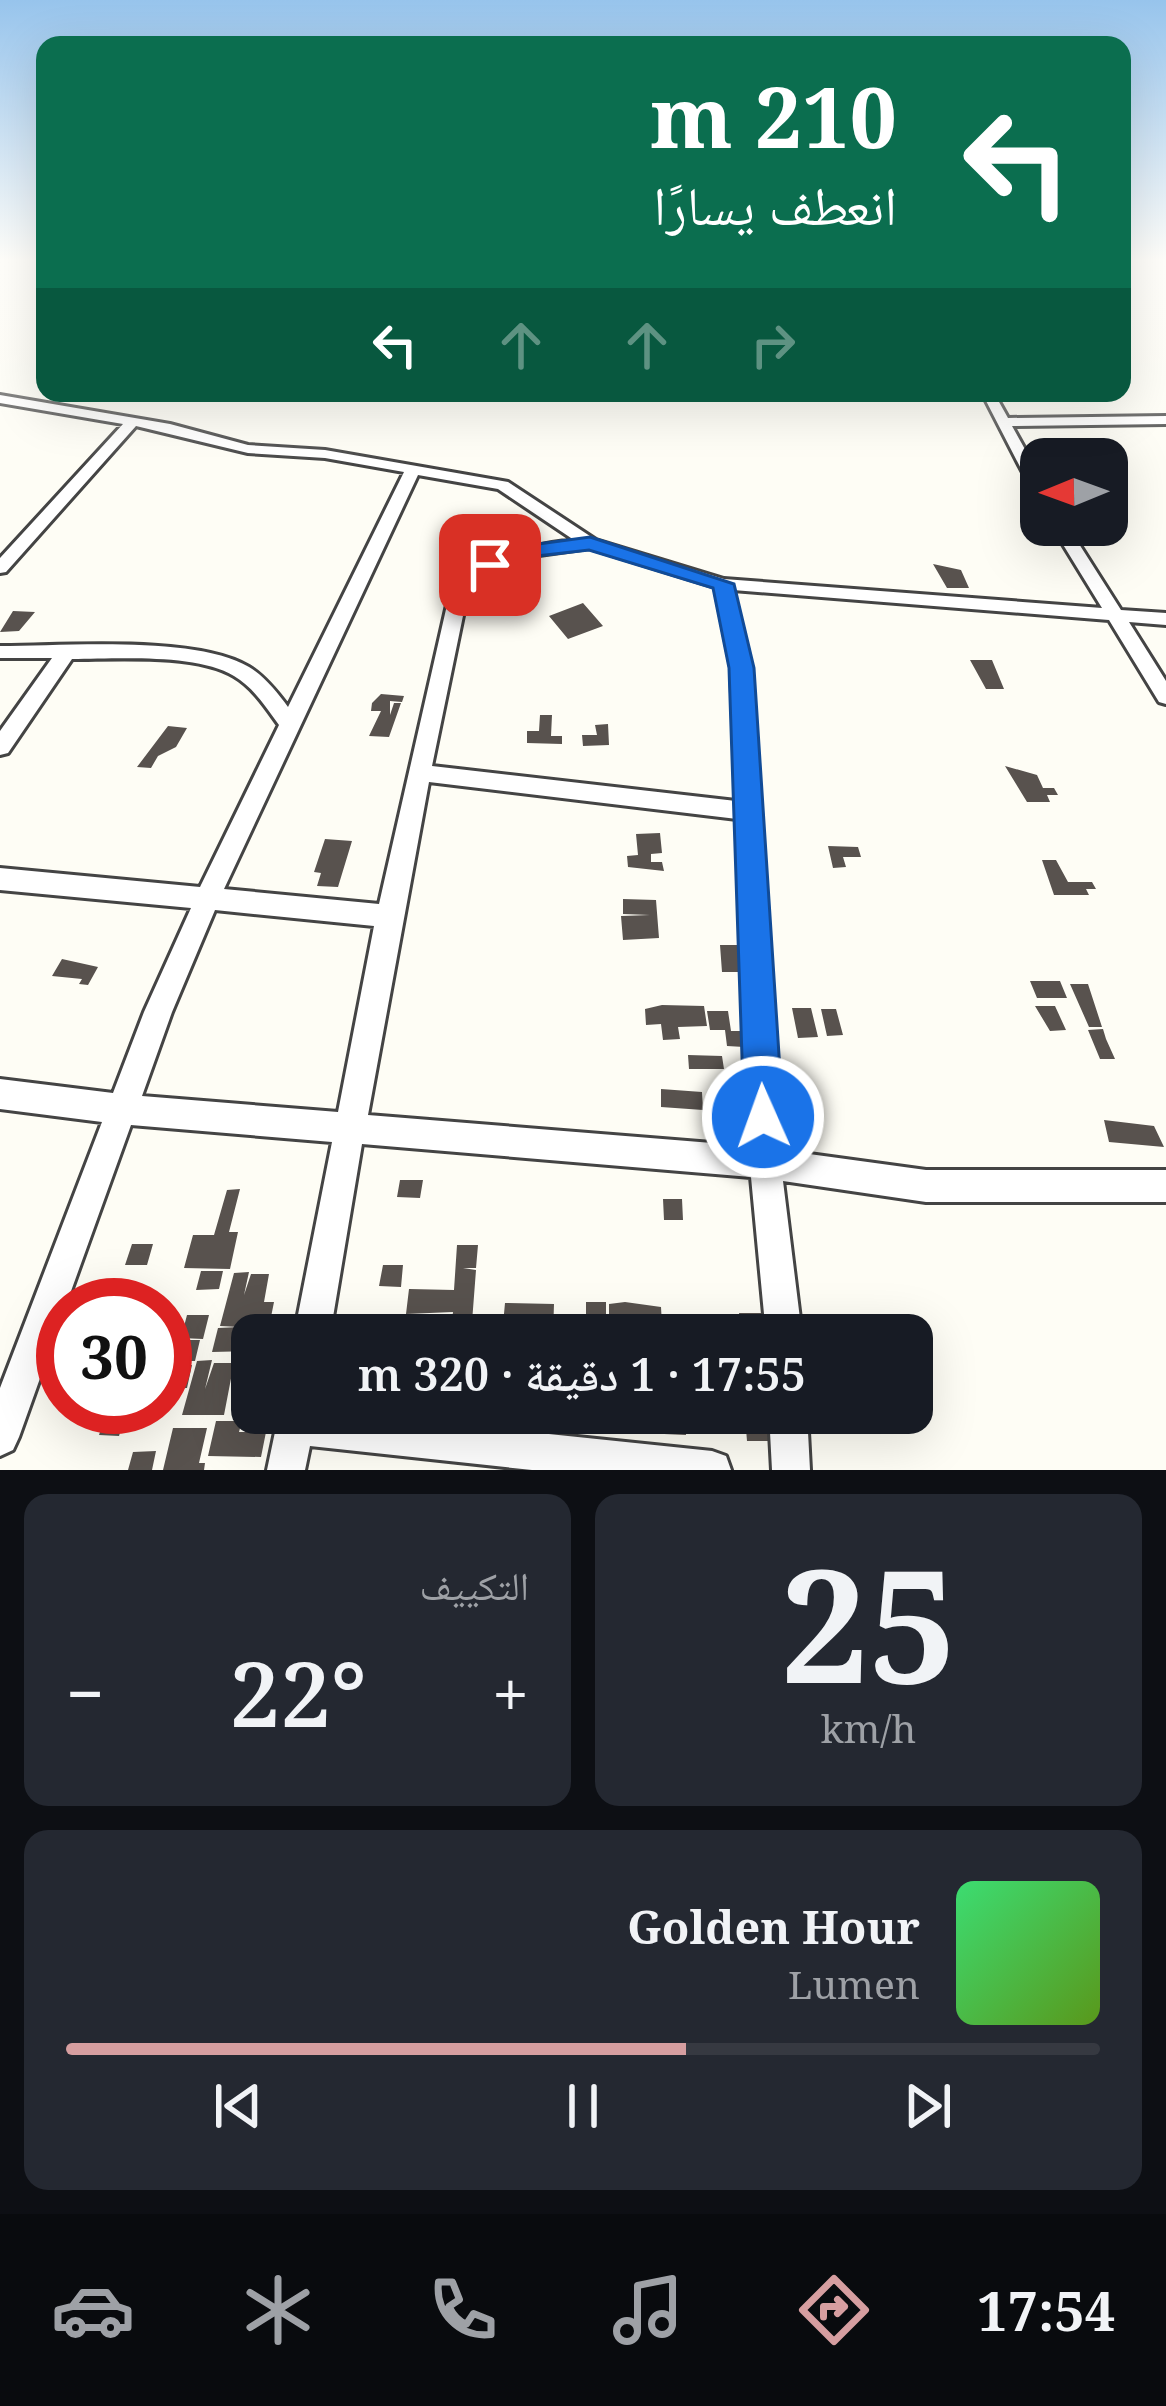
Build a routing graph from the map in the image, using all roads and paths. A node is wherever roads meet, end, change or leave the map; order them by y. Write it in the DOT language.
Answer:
graph roads {
  1 [pos="0,400"];
  2 [pos="993,402"];
  3 [pos="1166,420"];
  4 [pos="133,421"];
  5 [pos="1004,422"];
  6 [pos="1020,452"];
  7 [pos="411,473"];
  8 [pos="590,543"];
  9 [pos="1072,546"];
  10 [pos="0,568"];
  11 [pos="723,584"];
  12 [pos="1115,617"];
  13 [pos="1166,619"];
  14 [pos="0,652"];
  15 [pos="67,653"];
  16 [pos="1166,697"];
  17 [pos="290,724"];
  18 [pos="0,747"];
  19 [pos="421,772"];
  20 [pos="747,811"];
  21 [pos="0,879"];
  22 [pos="206,902"];
  23 [pos="389,916"];
  24 [pos="0,1094"];
  25 [pos="120,1109"];
  26 [pos="352,1129"];
  27 [pos="765,1162"];
  28 [pos="1166,1186"];
  29 [pos="316,1314"];
  30 [pos="782,1314"];
  31 [pos="293,1434"];
  32 [pos="370,1434"];
  33 [pos="789,1434"];
  34 [pos="0,1437"];
  35 [pos="503,1459"];
  36 [pos="286,1470"];
  37 [pos="712,1470"];
  38 [pos="791,1470"];
  1 -- 4 [label="street"];
  2 -- 5 [label="street"];
  3 -- 5 [label="street"];
  4 -- 7 [label="street"];
  4 -- 10 [label="street"];
  5 -- 6 [label="street"];
  7 -- 8 [label="street"];
  7 -- 17 [label="street"];
  8 -- 11 [label="street"];
  8 -- 19 [label="street"];
  9 -- 12 [label="street"];
  11 -- 12 [label="street"];
  11 -- 20 [label="street"];
  12 -- 13 [label="street"];
  12 -- 16 [label="street"];
  14 -- 15 [label="street"];
  15 -- 17 [label="street"];
  15 -- 18 [label="street"];
  17 -- 22 [label="street"];
  19 -- 20 [label="street"];
  19 -- 23 [label="street"];
  20 -- 27 [label="street"];
  21 -- 22 [label="street"];
  22 -- 23 [label="street"];
  22 -- 25 [label="street"];
  23 -- 26 [label="street"];
  24 -- 25 [label="street"];
  25 -- 26 [label="street"];
  25 -- 34 [label="street"];
  26 -- 27 [label="street"];
  26 -- 29 [label="street"];
  27 -- 28 [label="street"];
  27 -- 30 [label="street"];
  31 -- 36 [label="street"];
  32 -- 35 [label="street"];
  33 -- 38 [label="street"];
  35 -- 37 [label="street"];
}
